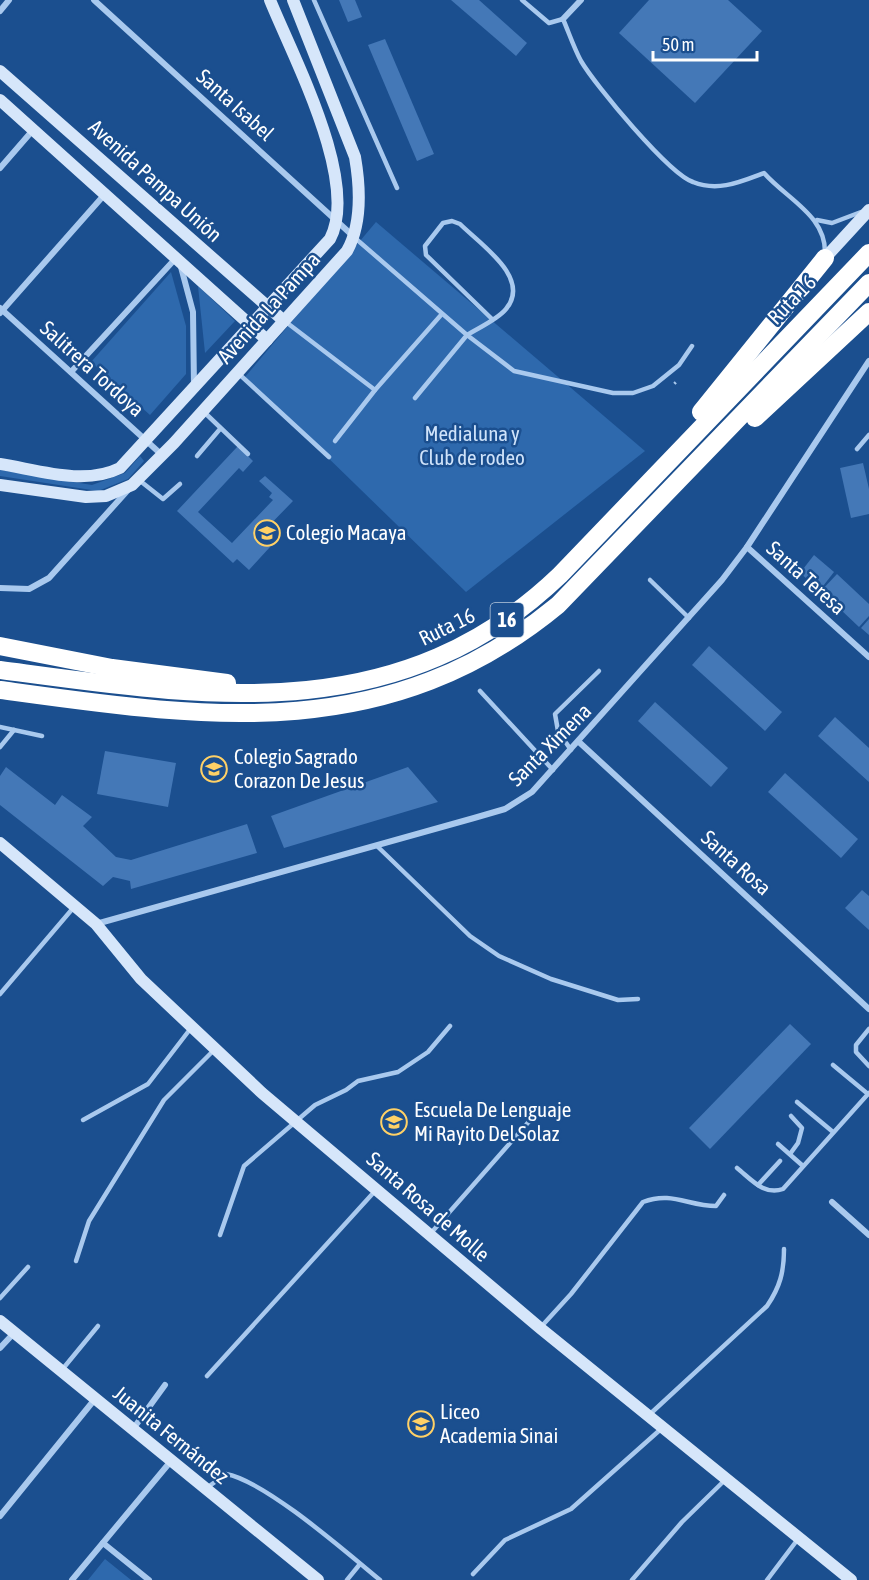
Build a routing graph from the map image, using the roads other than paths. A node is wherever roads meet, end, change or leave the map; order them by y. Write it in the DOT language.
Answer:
graph roads {
  1 [pos="9,0"];
  2 [pos="94,0"];
  3 [pos="270,0"];
  4 [pos="293,0"];
  5 [pos="314,0"];
  6 [pos="522,0"];
  7 [pos="581,0"];
  8 [pos="0,11"];
  9 [pos="562,19"];
  10 [pos="0,71"];
  11 [pos="0,100"];
  12 [pos="34,129"];
  13 [pos="0,168"];
  14 [pos="397,188"];
  15 [pos="106,193"];
  16 [pos="869,210"];
  17 [pos="337,220"];
  18 [pos="817,220"];
  19 [pos="353,236"];
  20 [pos="869,253"];
  21 [pos="176,257"];
  22 [pos="825,258"];
  23 [pos="869,283"];
  24 [pos="268,308"];
  25 [pos="1,310"];
  26 [pos="869,312"];
  27 [pos="441,315"];
  28 [pos="492,319"];
  29 [pos="284,321"];
  30 [pos="253,326"];
  31 [pos="466,335"];
  32 [pos="267,340"];
  33 [pos="692,346"];
  34 [pos="869,361"];
  35 [pos="71,372"];
  36 [pos="237,372"];
  37 [pos="194,390"];
  38 [pos="375,390"];
  39 [pos="416,398"];
  40 [pos="203,411"];
  41 [pos="220,429"];
  42 [pos="869,435"];
  43 [pos="147,441"];
  44 [pos="335,441"];
  45 [pos="857,449"];
  46 [pos="248,454"];
  47 [pos="162,455"];
  48 [pos="196,456"];
  49 [pos="329,457"];
  50 [pos="0,464"];
  51 [pos="656,473"];
  52 [pos="136,482"];
  53 [pos="180,484"];
  54 [pos="0,485"];
  55 [pos="747,547"];
  56 [pos="596,567"];
  57 [pos="650,580"];
  58 [pos="0,588"];
  59 [pos="689,618"];
  60 [pos="0,646"];
  61 [pos="869,657"];
  62 [pos="0,670"];
  63 [pos="598,671"];
  64 [pos="313,691"];
  65 [pos="0,692"];
  66 [pos="480,692"];
  67 [pos="0,727"];
  68 [pos="14,730"];
  69 [pos="42,736"];
  70 [pos="579,742"];
  71 [pos="0,747"];
  72 [pos="572,750"];
  73 [pos="553,770"];
  74 [pos="0,843"];
  75 [pos="377,846"];
  76 [pos="75,906"];
  77 [pos="96,924"];
  78 [pos="0,994"];
  79 [pos="638,999"];
  80 [pos="869,1009"];
  81 [pos="450,1026"];
  82 [pos="191,1028"];
  83 [pos="869,1029"];
  84 [pos="215,1050"];
  85 [pos="833,1065"];
  86 [pos="869,1066"];
  87 [pos="868,1094"];
  88 [pos="797,1101"];
  89 [pos="540,1109"];
  90 [pos="791,1116"];
  91 [pos="83,1120"];
  92 [pos="296,1120"];
  93 [pos="833,1132"];
  94 [pos="778,1144"];
  95 [pos="790,1154"];
  96 [pos="780,1161"];
  97 [pos="803,1166"];
  98 [pos="736,1168"];
  99 [pos="758,1185"];
  100 [pos="377,1189"];
  101 [pos="724,1195"];
  102 [pos="832,1202"];
  103 [pos="220,1235"];
  104 [pos="429,1235"];
  105 [pos="869,1235"];
  106 [pos="784,1249"];
  107 [pos="76,1261"];
  108 [pos="28,1267"];
  109 [pos="0,1298"];
  110 [pos="0,1321"];
  111 [pos="98,1326"];
  112 [pos="540,1328"];
  113 [pos="14,1333"];
  114 [pos="0,1348"];
  115 [pos="61,1371"];
  116 [pos="207,1376"];
  117 [pos="165,1385"];
  118 [pos="96,1399"];
  119 [pos="648,1415"];
  120 [pos="663,1427"];
  121 [pos="133,1429"];
  122 [pos="171,1461"];
  123 [pos="726,1478"];
  124 [pos="206,1488"];
  125 [pos="0,1516"];
  126 [pos="799,1538"];
  127 [pos="103,1543"];
  128 [pos="360,1564"];
  129 [pos="473,1574"];
  130 [pos="72,1580"];
  131 [pos="148,1580"];
  132 [pos="318,1580"];
  133 [pos="347,1580"];
  134 [pos="380,1580"];
  135 [pos="632,1580"];
  136 [pos="767,1580"];
  137 [pos="851,1580"];
  1 -- 8 [label="street"];
  2 -- 17 [label="street, Santa Isabel"];
  3 -- 17 [label="street, Avenida La Pampa"];
  4 -- 19 [label="street, Avenida La Pampa"];
  5 -- 14 [label="lane"];
  6 -- 9 [label="lane"];
  7 -- 9 [label="street"];
  9 -- 18 [label="lane"];
  10 -- 24 [label="street, Avenida Pampa Unión"];
  11 -- 12 [label="street, Avenida Pampa Unión"];
  12 -- 13 [label="street"];
  12 -- 15 [label="street, Avenida Pampa Unión"];
  15 -- 21 [label="street, Avenida Pampa Unión"];
  15 -- 25 [label="street"];
  16 -- 18 [label="lane"];
  16 -- 22 [label="street"];
  17 -- 19 [label="street, Santa Isabel"];
  17 -- 24 [label="street, Avenida La Pampa"];
  18 -- 22 [label="lane"];
  19 -- 27 [label="lane"];
  19 -- 29 [label="street, Avenida La Pampa"];
  20 -- 51 [label="highway, Ruta 16 / 16"];
  21 -- 30 [label="street, Avenida Pampa Unión"];
  21 -- 35 [label="street"];
  21 -- 37 [label="street"];
  22 -- 51 [label="highway"];
  23 -- 56 [label="highway, Ruta 16 / 16"];
  24 -- 29 [label="street, Avenida Pampa Unión"];
  24 -- 30 [label="street, Avenida La Pampa"];
  25 -- 35 [label="street, Salitrera Tordoya"];
  26 -- 56 [label="highway"];
  27 -- 31 [label="lane"];
  27 -- 38 [label="lane"];
  28 -- 28 [label="lane"];
  28 -- 31 [label="lane"];
  29 -- 32 [label="street, Avenida La Pampa"];
  29 -- 38 [label="lane"];
  30 -- 32 [label="street, Avenida Pampa Unión"];
  30 -- 37 [label="street, Avenida La Pampa"];
  31 -- 33 [label="lane"];
  31 -- 39 [label="lane"];
  32 -- 36 [label="street, Avenida La Pampa"];
  34 -- 55 [label="street, Santa Ximena"];
  35 -- 43 [label="street, Salitrera Tordoya"];
  36 -- 40 [label="street, Avenida La Pampa"];
  36 -- 49 [label="lane"];
  37 -- 43 [label="street, Avenida La Pampa"];
  38 -- 44 [label="lane"];
  40 -- 41 [label="lane"];
  40 -- 47 [label="street, Avenida La Pampa"];
  41 -- 46 [label="lane"];
  41 -- 48 [label="lane"];
  42 -- 45 [label="lane"];
  43 -- 47 [label="street, Salitrera Tordoya"];
  43 -- 50 [label="street, Avenida La Pampa"];
  47 -- 52 [label="street, Avenida La Pampa"];
  51 -- 64 [label="highway, Ruta 16 / 16"];
  52 -- 53 [label="lane"];
  52 -- 54 [label="street, Avenida La Pampa"];
  52 -- 58 [label="street"];
  55 -- 59 [label="street, Santa Ximena"];
  55 -- 61 [label="street, Santa Teresa"];
  56 -- 65 [label="highway, Ruta 16 / 16"];
  57 -- 59 [label="lane"];
  59 -- 70 [label="street, Santa Ximena"];
  60 -- 64 [label="highway"];
  62 -- 64 [label="highway, Ruta 16 / 16"];
  63 -- 72 [label="lane"];
  66 -- 73 [label="lane"];
  67 -- 68 [label="lane"];
  68 -- 69 [label="lane"];
  68 -- 71 [label="lane"];
  70 -- 72 [label="street, Santa Ximena"];
  70 -- 80 [label="street, Santa Rosa"];
  72 -- 73 [label="street, Santa Ximena"];
  73 -- 75 [label="street, Santa Ximena"];
  74 -- 76 [label="street, Santa Rosa de Molle"];
  75 -- 77 [label="street, Santa Ximena"];
  75 -- 79 [label="lane"];
  76 -- 77 [label="street, Santa Rosa de Molle"];
  76 -- 78 [label="lane"];
  77 -- 82 [label="street, Santa Rosa de Molle"];
  81 -- 92 [label="lane"];
  82 -- 84 [label="street, Santa Rosa de Molle"];
  82 -- 91 [label="lane"];
  83 -- 86 [label="lane"];
  84 -- 92 [label="street, Santa Rosa de Molle"];
  84 -- 107 [label="lane"];
  85 -- 87 [label="lane"];
  87 -- 93 [label="lane"];
  88 -- 93 [label="lane"];
  89 -- 104 [label="lane"];
  90 -- 95 [label="lane"];
  92 -- 100 [label="street, Santa Rosa de Molle"];
  92 -- 103 [label="lane"];
  93 -- 97 [label="lane"];
  94 -- 95 [label="lane"];
  95 -- 97 [label="lane"];
  96 -- 99 [label="lane"];
  97 -- 99 [label="lane"];
  98 -- 99 [label="lane"];
  100 -- 104 [label="street, Santa Rosa de Molle"];
  100 -- 116 [label="lane"];
  101 -- 112 [label="lane"];
  102 -- 105 [label="street"];
  104 -- 112 [label="street, Santa Rosa de Molle"];
  106 -- 119 [label="lane"];
  108 -- 109 [label="lane"];
  110 -- 113 [label="street, Juanita Fernández"];
  111 -- 115 [label="lane"];
  112 -- 119 [label="street, Santa Rosa de Molle"];
  113 -- 114 [label="street"];
  113 -- 115 [label="street, Juanita Fernández"];
  115 -- 118 [label="street, Juanita Fernández"];
  117 -- 121 [label="street"];
  118 -- 121 [label="street, Juanita Fernández"];
  118 -- 125 [label="street"];
  119 -- 120 [label="street, Santa Rosa de Molle"];
  120 -- 123 [label="street, Santa Rosa de Molle"];
  120 -- 129 [label="lane"];
  121 -- 122 [label="street, Juanita Fernández"];
  122 -- 124 [label="street, Juanita Fernández"];
  122 -- 127 [label="street"];
  123 -- 126 [label="street, Santa Rosa de Molle"];
  123 -- 135 [label="lane"];
  124 -- 128 [label="lane"];
  124 -- 132 [label="street, Juanita Fernández"];
  126 -- 136 [label="lane"];
  126 -- 137 [label="street, Santa Rosa de Molle"];
  127 -- 130 [label="street"];
  127 -- 131 [label="street"];
  128 -- 133 [label="lane"];
  128 -- 134 [label="lane"];
}
